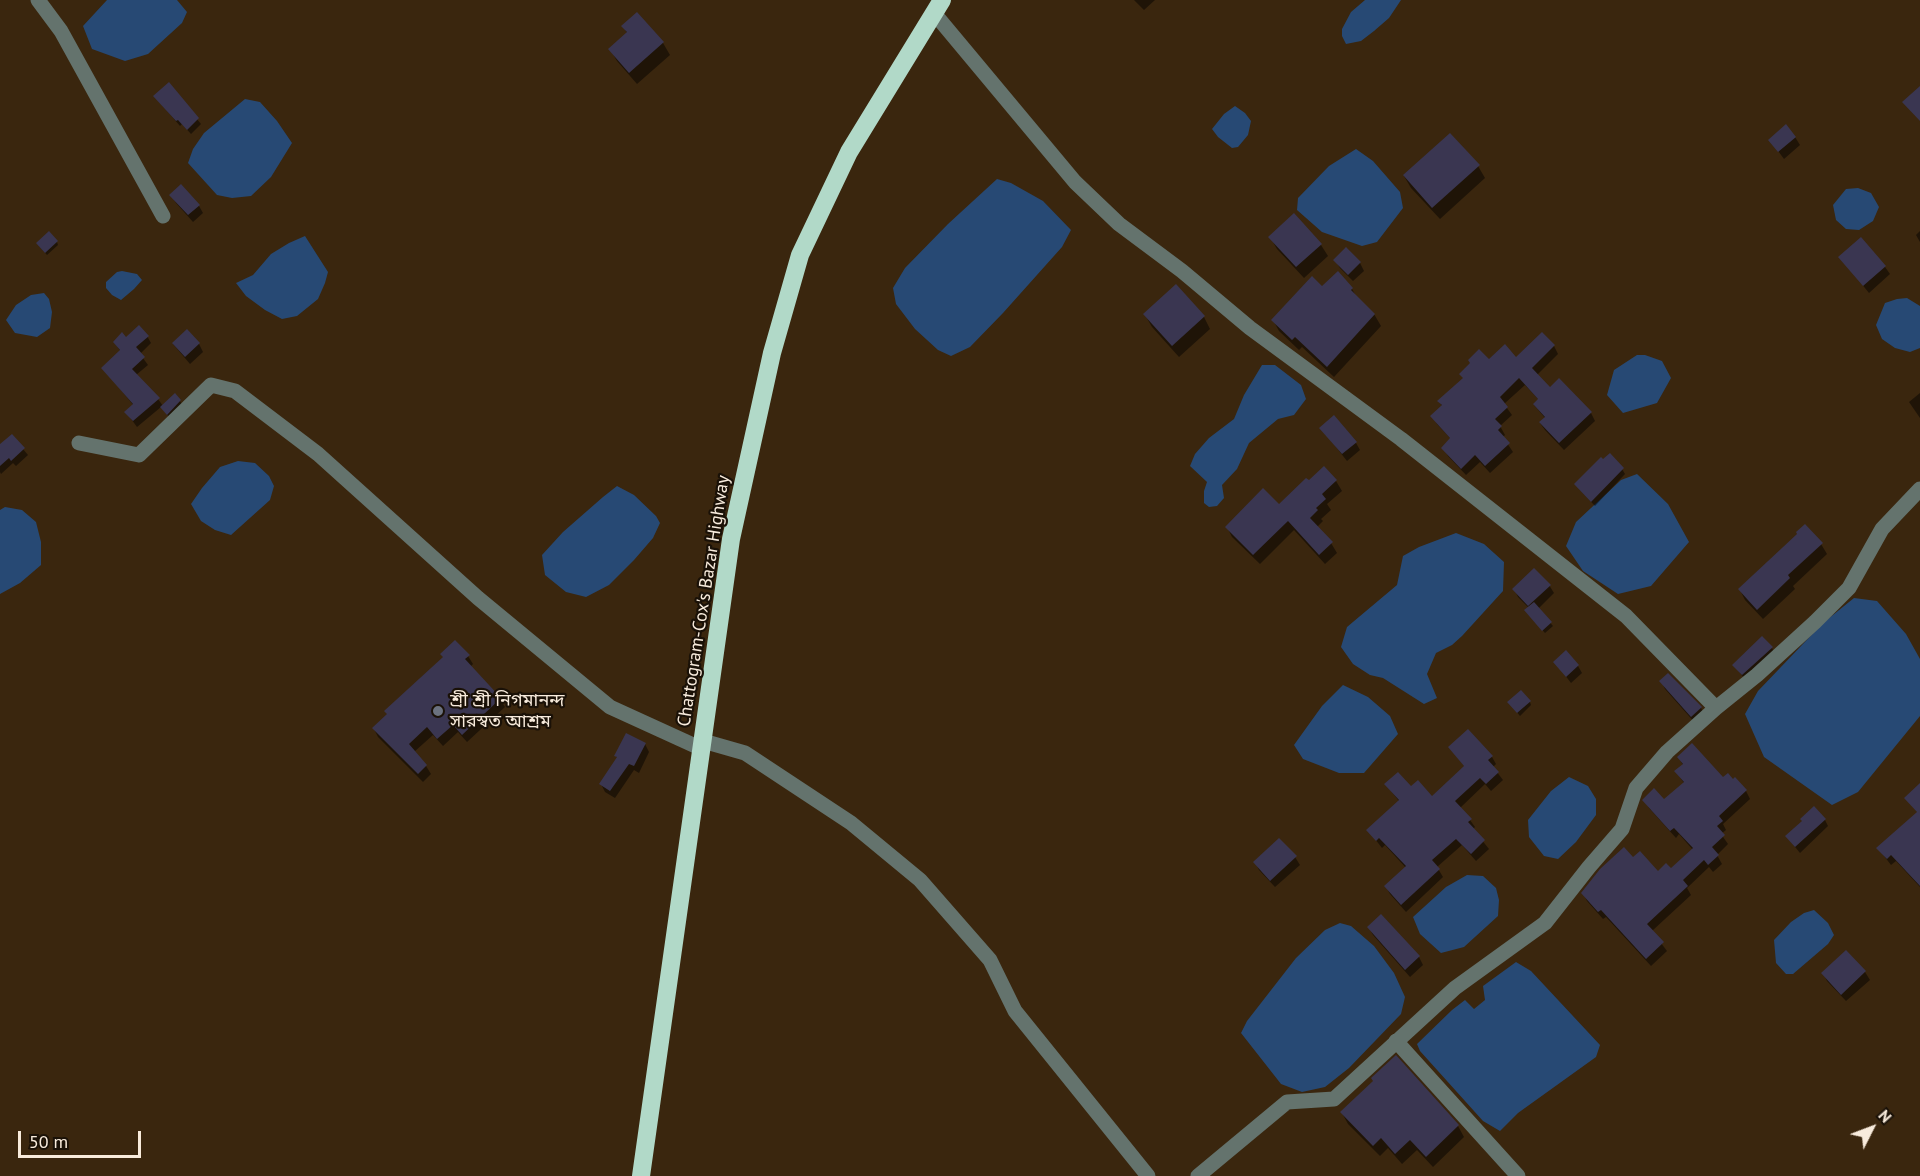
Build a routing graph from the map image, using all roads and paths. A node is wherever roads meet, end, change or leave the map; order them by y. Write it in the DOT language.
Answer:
graph roads {
  1 [pos="38,0"];
  2 [pos="938,6"];
  3 [pos="163,216"];
  4 [pos="80,443"];
  5 [pos="1920,489"];
  6 [pos="1716,708"];
  7 [pos="702,745"];
  8 [pos="1396,1041"];
  9 [pos="641,1176"];
  10 [pos="1148,1176"];
  11 [pos="1198,1176"];
  12 [pos="1518,1176"];
  1 -- 3 [label="street"];
  2 -- 6 [label="street"];
  2 -- 7 [label="highway, Chattogram-Cox's Bazar Highway"];
  4 -- 7 [label="street"];
  5 -- 6 [label="street"];
  6 -- 8 [label="street"];
  7 -- 9 [label="highway, Chattogram-Cox's Bazar Highway"];
  7 -- 10 [label="street"];
  8 -- 11 [label="street"];
  8 -- 12 [label="street"];
}
